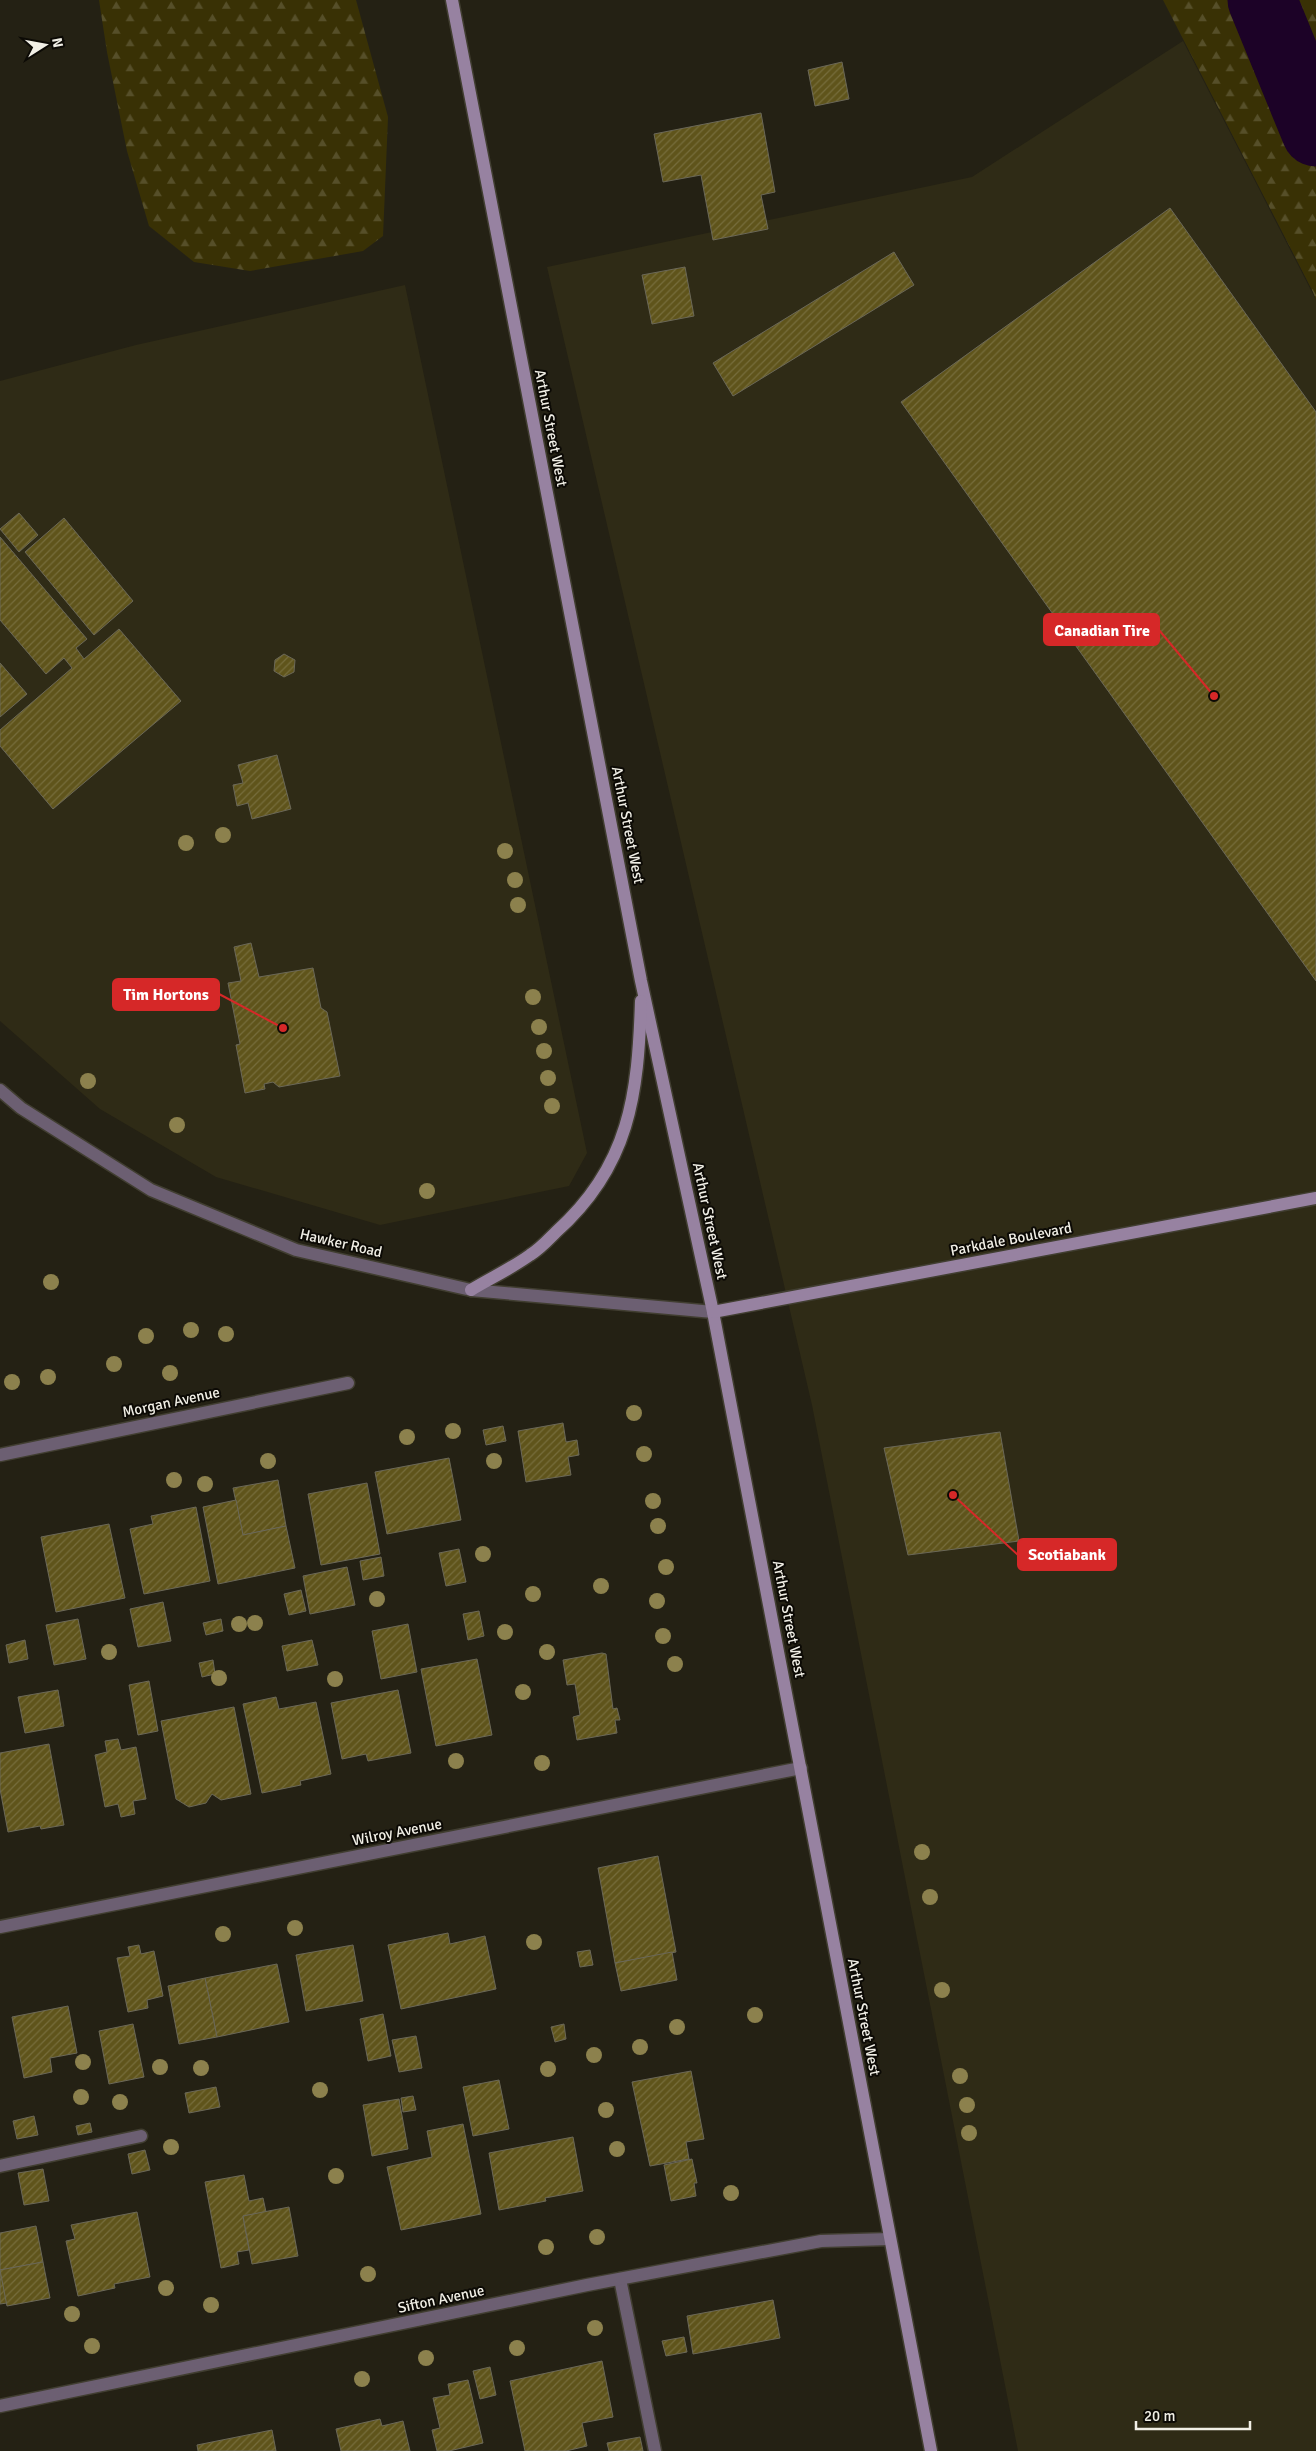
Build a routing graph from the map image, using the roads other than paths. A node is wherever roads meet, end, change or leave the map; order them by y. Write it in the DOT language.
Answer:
graph roads {
  1 [pos="452,0"];
  2 [pos="641,981"];
  3 [pos="0,1090"];
  4 [pos="1316,1198"];
  5 [pos="471,1290"];
  6 [pos="713,1312"];
  7 [pos="348,1383"];
  8 [pos="0,1455"];
  9 [pos="801,1768"];
  10 [pos="0,1927"];
  11 [pos="141,2136"];
  12 [pos="0,2166"];
  13 [pos="890,2240"];
  14 [pos="620,2279"];
  15 [pos="0,2406"];
  16 [pos="655,2451"];
  17 [pos="931,2451"];
  1 -- 2 [label="main road, Arthur Street West"];
  2 -- 5 [label="main road"];
  2 -- 6 [label="main road, Arthur Street West"];
  3 -- 5 [label="street, Hawker Road"];
  4 -- 6 [label="main road, Parkdale Boulevard"];
  5 -- 6 [label="street, Hawker Road"];
  6 -- 9 [label="main road, Arthur Street West"];
  7 -- 8 [label="street, Morgan Avenue"];
  9 -- 10 [label="street, Wilroy Avenue"];
  9 -- 13 [label="main road, Arthur Street West"];
  11 -- 12 [label="street"];
  13 -- 14 [label="street, Sifton Avenue"];
  13 -- 17 [label="main road, Arthur Street West"];
  14 -- 15 [label="street, Sifton Avenue"];
  14 -- 16 [label="street"];
}
